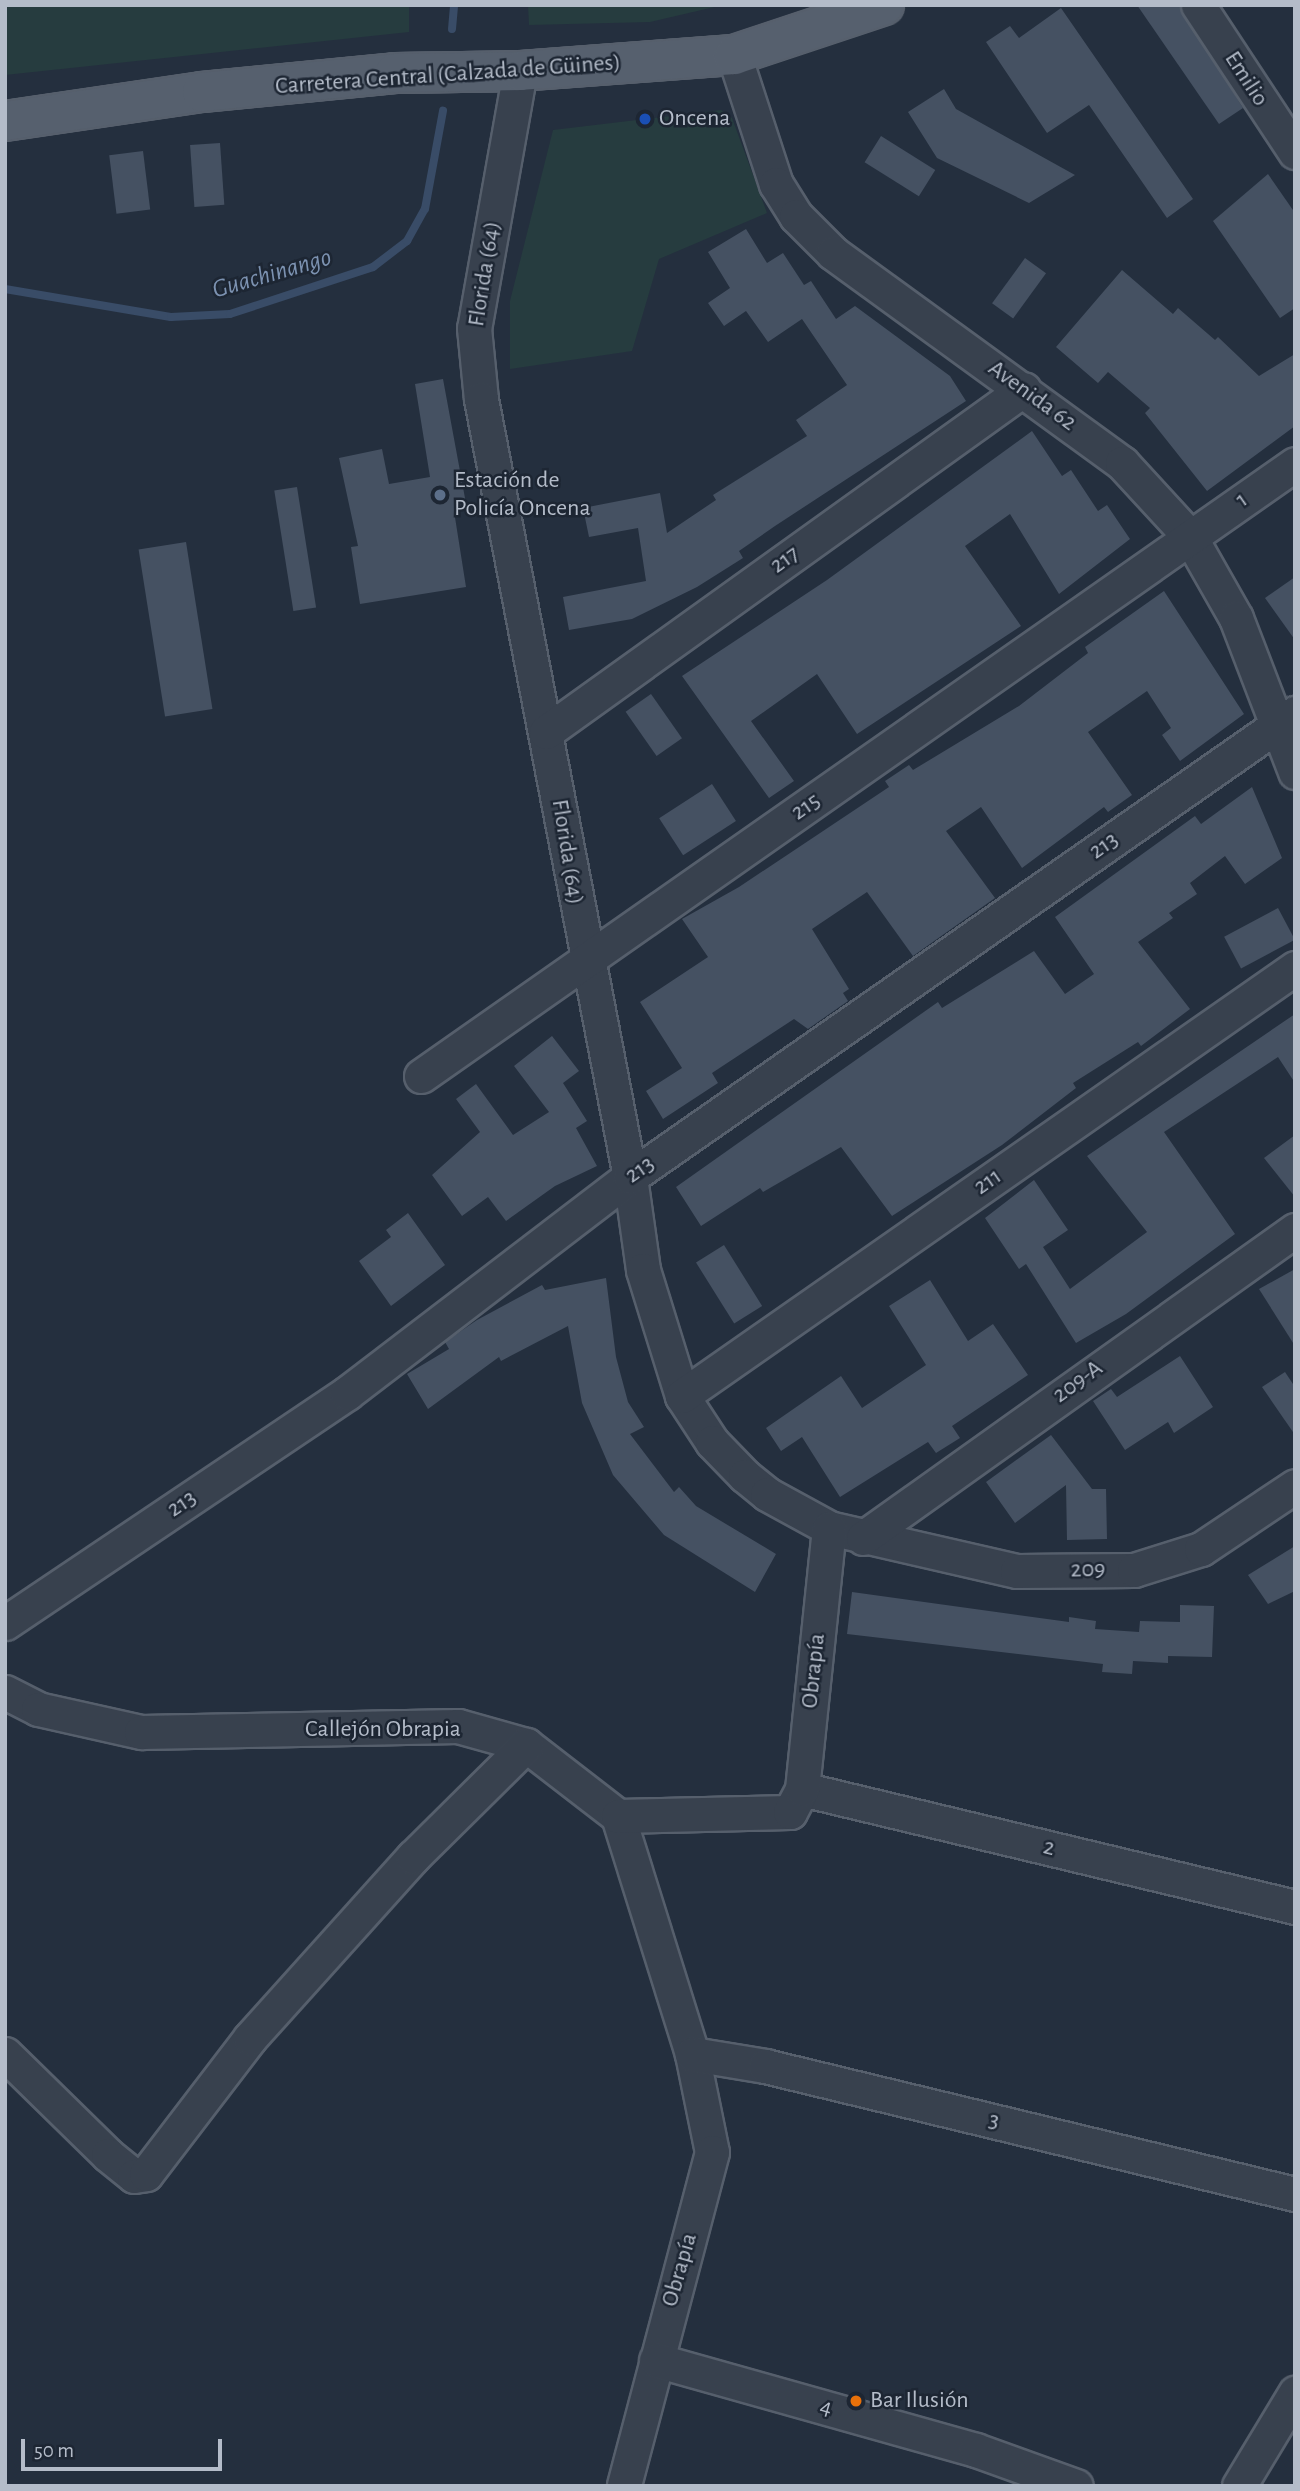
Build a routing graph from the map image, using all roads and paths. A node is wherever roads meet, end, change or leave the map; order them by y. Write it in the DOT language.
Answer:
graph roads {
  1 [pos="884,5"];
  2 [pos="1198,5"];
  3 [pos="809,19"];
  4 [pos="734,55"];
  5 [pos="505,72"];
  6 [pos="5,121"];
  7 [pos="1295,152"];
  8 [pos="1024,389"];
  9 [pos="1295,464"];
  10 [pos="1190,537"];
  11 [pos="1287,718"];
  12 [pos="547,732"];
  13 [pos="1295,772"];
  14 [pos="585,963"];
  15 [pos="1295,968"];
  16 [pos="421,1076"];
  17 [pos="630,1177"];
  18 [pos="1295,1230"];
  19 [pos="682,1396"];
  20 [pos="1295,1486"];
  21 [pos="829,1528"];
  22 [pos="863,1538"];
  23 [pos="5,1623"];
  24 [pos="5,1692"];
  25 [pos="526,1745"];
  26 [pos="796,1800"];
  27 [pos="618,1816"];
  28 [pos="1295,1907"];
  29 [pos="5,2054"];
  30 [pos="692,2054"];
  31 [pos="1295,2194"];
  32 [pos="656,2360"];
  33 [pos="1295,2393"];
  34 [pos="624,2486"];
  35 [pos="1076,2486"];
  36 [pos="1239,2486"];
  1 -- 3 [label="main road, Carretera Central (Calzada de Güines)"];
  2 -- 7 [label="street, Emilio"];
  3 -- 4 [label="main road, Carretera Central (Calzada de Güines)"];
  4 -- 5 [label="main road, Carretera Central (Calzada de Güines)"];
  4 -- 8 [label="street, Avenida 62"];
  5 -- 6 [label="main road, Carretera Central (Calzada de Güines)"];
  5 -- 12 [label="street, Florida (64)"];
  8 -- 10 [label="street, Avenida 62"];
  8 -- 12 [label="street, 217"];
  9 -- 10 [label="street, 1"];
  10 -- 11 [label="street, Avenida 62"];
  10 -- 14 [label="street, 215"];
  11 -- 13 [label="street, Avenida 62"];
  11 -- 17 [label="street, 213"];
  12 -- 14 [label="street, Florida (64)"];
  14 -- 16 [label="street, 215"];
  14 -- 17 [label="street, Florida (64)"];
  15 -- 19 [label="street, 211"];
  17 -- 19 [label="street, Florida (64)"];
  17 -- 23 [label="street, 213"];
  18 -- 22 [label="street, 209-A"];
  19 -- 21 [label="street, Florida (64)"];
  20 -- 22 [label="street, 209"];
  21 -- 22 [label="street, Florida (64)"];
  21 -- 26 [label="street, Obrapía"];
  24 -- 25 [label="street, Callejón Obrapia"];
  25 -- 27 [label="street, Callejón Obrapia"];
  25 -- 29 [label="street"];
  26 -- 27 [label="street, 2"];
  26 -- 28 [label="street, 2"];
  27 -- 30 [label="street"];
  30 -- 31 [label="street, 3"];
  30 -- 32 [label="street, Obrapía"];
  32 -- 34 [label="street, Obrapía"];
  32 -- 35 [label="street, 4"];
  33 -- 36 [label="street"];
}
